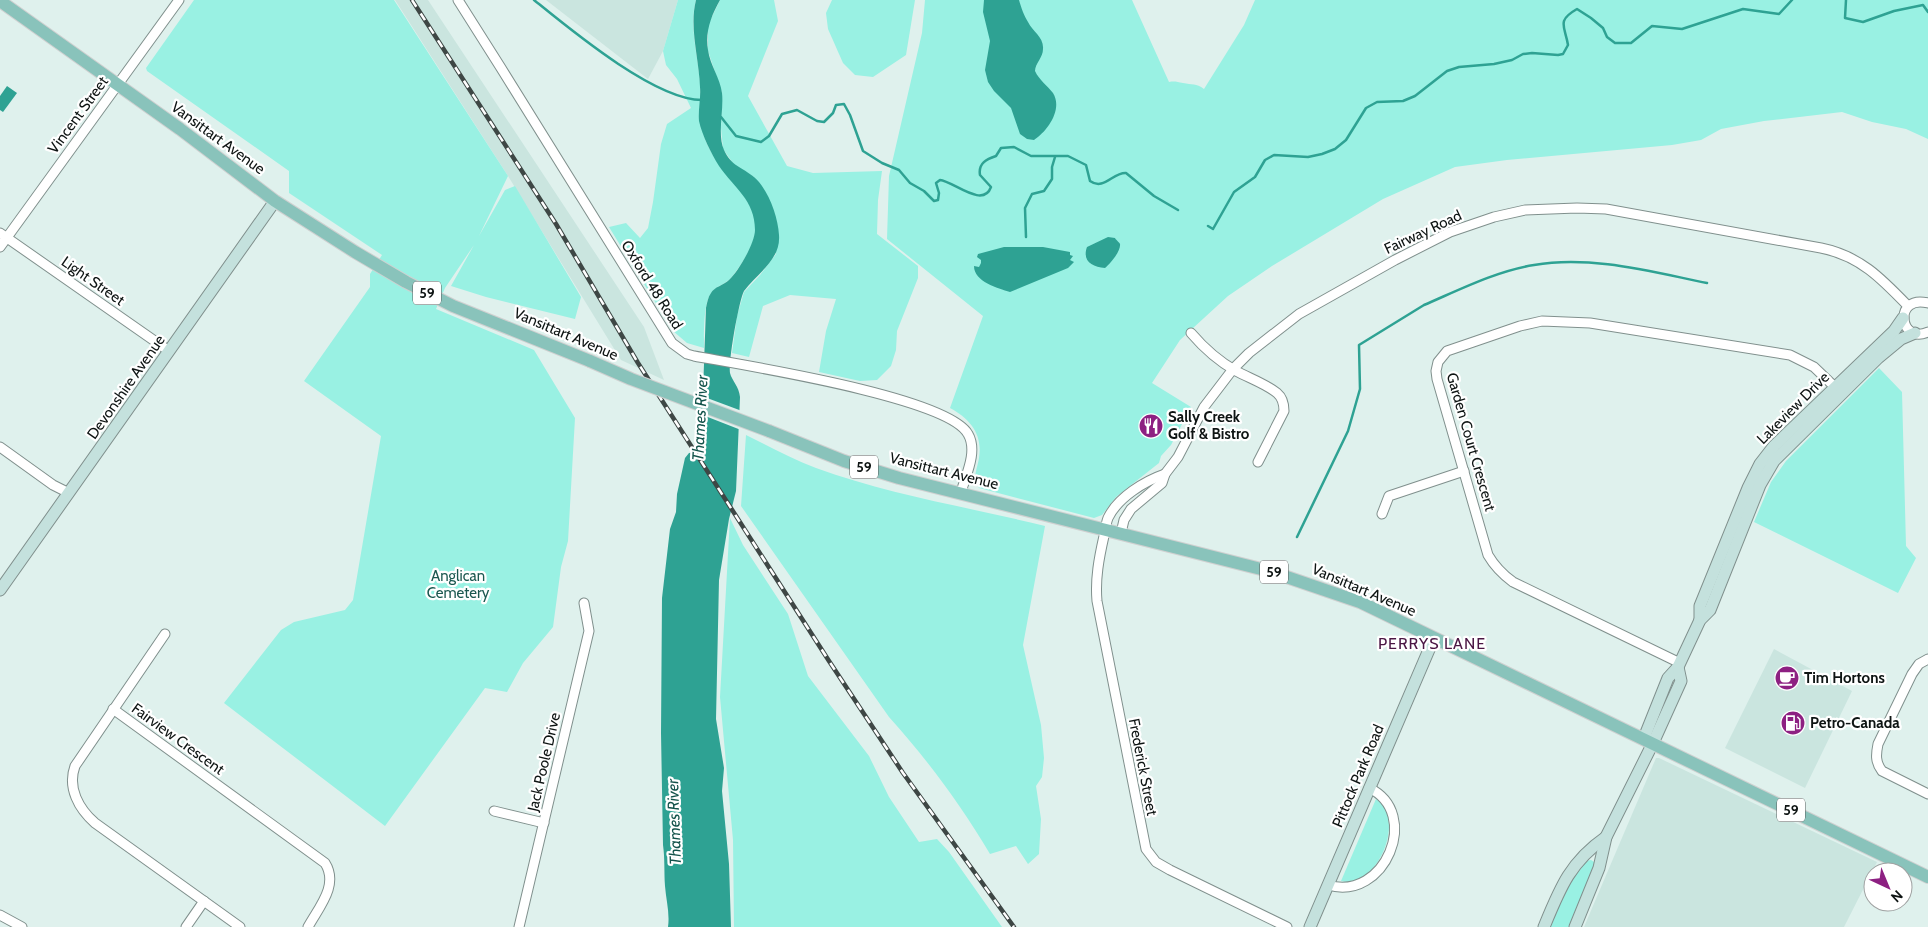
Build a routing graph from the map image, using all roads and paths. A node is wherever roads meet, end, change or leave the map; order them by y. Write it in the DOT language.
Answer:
graph roads {
  1 [pos="0,0"];
  2 [pos="179,0"];
  3 [pos="458,0"];
  4 [pos="117,84"];
  5 [pos="275,200"];
  6 [pos="3,236"];
  7 [pos="0,247"];
  8 [pos="1928,303"];
  9 [pos="1908,306"];
  10 [pos="1903,318"];
  11 [pos="1928,332"];
  12 [pos="1191,334"];
  13 [pos="1915,334"];
  14 [pos="170,351"];
  15 [pos="1233,369"];
  16 [pos="1838,390"];
  17 [pos="0,447"];
  18 [pos="1258,462"];
  19 [pos="1464,471"];
  20 [pos="1165,474"];
  21 [pos="961,492"];
  22 [pos="69,493"];
  23 [pos="1382,514"];
  24 [pos="1106,529"];
  25 [pos="1121,533"];
  26 [pos="0,590"];
  27 [pos="584,603"];
  28 [pos="165,634"];
  29 [pos="1434,638"];
  30 [pos="1928,659"];
  31 [pos="1679,665"];
  32 [pos="113,709"];
  33 [pos="1648,741"];
  34 [pos="1369,788"];
  35 [pos="1928,794"];
  36 [pos="494,812"];
  37 [pos="544,823"];
  38 [pos="1606,838"];
  39 [pos="1928,877"];
  40 [pos="1328,885"];
  41 [pos="204,901"];
  42 [pos="0,916"];
  43 [pos="22,927"];
  44 [pos="186,927"];
  45 [pos="240,927"];
  46 [pos="308,927"];
  47 [pos="519,927"];
  48 [pos="1286,927"];
  49 [pos="1310,927"];
  50 [pos="1544,927"];
  51 [pos="1574,927"];
  1 -- 4 [label="main road, Vansittart Avenue / 59"];
  2 -- 4 [label="street, Vincent Street"];
  3 -- 21 [label="street, Oxford 48 Road"];
  4 -- 5 [label="main road, Vansittart Avenue / 59"];
  4 -- 6 [label="street, Vincent Street"];
  5 -- 14 [label="street, Devonshire Avenue"];
  5 -- 21 [label="main road, Vansittart Avenue / 59, bridge"];
  6 -- 7 [label="street, Vincent Street"];
  6 -- 14 [label="street, Light Street"];
  8 -- 9 [label="street"];
  9 -- 10 [label="street"];
  9 -- 15 [label="street, Fairway Road"];
  10 -- 13 [label="street"];
  10 -- 16 [label="street, Lakeview Drive"];
  11 -- 13 [label="street"];
  12 -- 15 [label="street"];
  13 -- 16 [label="street, Lakeview Drive"];
  14 -- 22 [label="street, Devonshire Avenue"];
  15 -- 18 [label="street"];
  15 -- 20 [label="street, Fairway Road"];
  16 -- 19 [label="street, Garden Court Crescent"];
  16 -- 31 [label="street, Lakeview Drive"];
  17 -- 22 [label="street"];
  19 -- 23 [label="street"];
  19 -- 31 [label="street, Garden Court Crescent"];
  20 -- 24 [label="street, Fairway Road"];
  20 -- 25 [label="street, Fairway Road"];
  21 -- 24 [label="main road, Vansittart Avenue / 59"];
  22 -- 26 [label="street, Devonshire Avenue"];
  24 -- 25 [label="main road, Vansittart Avenue / 59"];
  24 -- 48 [label="street, Frederick Street"];
  25 -- 29 [label="main road, Vansittart Avenue / 59"];
  27 -- 37 [label="street, Jack Poole Drive"];
  28 -- 32 [label="street"];
  29 -- 33 [label="main road, Vansittart Avenue / 59"];
  29 -- 34 [label="street, Pittock Park Road"];
  30 -- 35 [label="street"];
  31 -- 33 [label="street, Lakeview Drive"];
  32 -- 41 [label="street, Fairview Crescent"];
  32 -- 46 [label="street, Fairview Crescent"];
  33 -- 38 [label="street, Lakeview Drive"];
  33 -- 39 [label="main road, Vansittart Avenue / 59"];
  34 -- 40 [label="street, Pittock Park Road"];
  34 -- 40 [label="street"];
  36 -- 37 [label="street"];
  37 -- 47 [label="street, Jack Poole Drive"];
  38 -- 50 [label="street, Lakeview Drive"];
  38 -- 51 [label="street, Lakeview Drive"];
  40 -- 49 [label="street, Pittock Park Road"];
  41 -- 44 [label="street"];
  41 -- 45 [label="street, Fairview Crescent"];
  42 -- 43 [label="street"];
}
